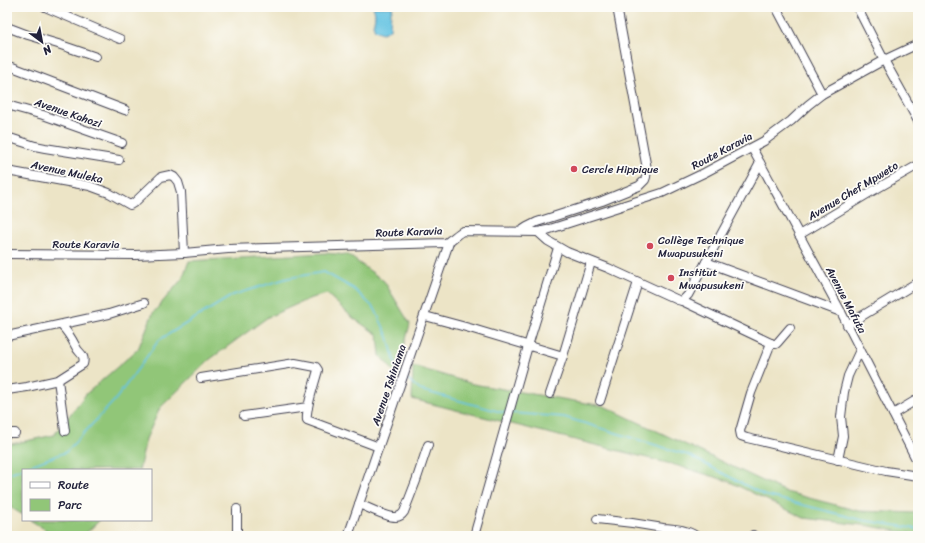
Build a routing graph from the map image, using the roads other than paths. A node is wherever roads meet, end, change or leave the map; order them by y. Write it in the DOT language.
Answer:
graph roads {
  1 [pos="45,7"];
  2 [pos="618,7"];
  3 [pos="776,7"];
  4 [pos="857,7"];
  5 [pos="7,27"];
  6 [pos="120,38"];
  7 [pos="918,44"];
  8 [pos="96,58"];
  9 [pos="884,60"];
  10 [pos="7,65"];
  11 [pos="822,94"];
  12 [pos="7,105"];
  13 [pos="124,110"];
  14 [pos="918,121"];
  15 [pos="7,138"];
  16 [pos="122,143"];
  17 [pos="752,148"];
  18 [pos="119,160"];
  19 [pos="760,163"];
  20 [pos="918,165"];
  21 [pos="7,171"];
  22 [pos="521,231"];
  23 [pos="538,232"];
  24 [pos="799,236"];
  25 [pos="450,240"];
  26 [pos="438,243"];
  27 [pos="558,248"];
  28 [pos="446,252"];
  29 [pos="7,254"];
  30 [pos="184,254"];
  31 [pos="591,262"];
  32 [pos="706,262"];
  33 [pos="638,282"];
  34 [pos="918,282"];
  35 [pos="682,301"];
  36 [pos="144,303"];
  37 [pos="841,312"];
  38 [pos="425,316"];
  39 [pos="61,325"];
  40 [pos="847,325"];
  41 [pos="790,328"];
  42 [pos="7,336"];
  43 [pos="771,343"];
  44 [pos="528,346"];
  45 [pos="860,350"];
  46 [pos="563,356"];
  47 [pos="201,378"];
  48 [pos="58,380"];
  49 [pos="7,390"];
  50 [pos="550,394"];
  51 [pos="918,399"];
  52 [pos="600,401"];
  53 [pos="308,407"];
  54 [pos="893,414"];
  55 [pos="244,416"];
  56 [pos="65,431"];
  57 [pos="428,445"];
  58 [pos="379,447"];
  59 [pos="838,460"];
  60 [pos="918,463"];
  61 [pos="918,476"];
  62 [pos="359,504"];
  63 [pos="237,509"];
  64 [pos="597,519"];
  65 [pos="237,536"];
  66 [pos="348,536"];
  67 [pos="474,536"];
  68 [pos="696,536"];
  1 -- 6 [label="street"];
  2 -- 22 [label="street"];
  3 -- 11 [label="street"];
  4 -- 9 [label="street"];
  5 -- 8 [label="street"];
  7 -- 9 [label="street, Route Karavia"];
  9 -- 11 [label="street, Route Karavia"];
  9 -- 14 [label="street"];
  10 -- 13 [label="street"];
  11 -- 17 [label="street, Route Karavia"];
  12 -- 16 [label="street, Avenue Kahozi"];
  15 -- 18 [label="street"];
  17 -- 19 [label="street, Avenue Mafuta"];
  17 -- 23 [label="street, Route Karavia"];
  19 -- 24 [label="street, Avenue Mafuta"];
  19 -- 32 [label="street"];
  20 -- 24 [label="street, Avenue Chef Mpweto"];
  21 -- 30 [label="street, Avenue Muleka"];
  22 -- 23 [label="street, Route Karavia"];
  22 -- 25 [label="street, Route Karavia"];
  23 -- 27 [label="street"];
  24 -- 37 [label="street, Avenue Mafuta"];
  25 -- 26 [label="street, Route Karavia"];
  25 -- 28 [label="street, Avenue Tshiniama"];
  26 -- 28 [label="street"];
  26 -- 30 [label="street, Route Karavia"];
  27 -- 31 [label="street"];
  27 -- 44 [label="street"];
  28 -- 38 [label="street, Avenue Tshiniama"];
  29 -- 30 [label="street, Route Karavia"];
  31 -- 33 [label="street"];
  31 -- 46 [label="street"];
  32 -- 35 [label="street"];
  32 -- 37 [label="street"];
  33 -- 35 [label="street"];
  33 -- 52 [label="street"];
  34 -- 40 [label="street"];
  35 -- 43 [label="street"];
  36 -- 39 [label="street"];
  37 -- 40 [label="street, Avenue Mafuta"];
  38 -- 44 [label="street"];
  38 -- 58 [label="street, Avenue Tshiniama"];
  39 -- 42 [label="street"];
  39 -- 48 [label="street"];
  40 -- 45 [label="street, Avenue Mafuta"];
  41 -- 43 [label="street"];
  43 -- 59 [label="street"];
  44 -- 46 [label="street"];
  44 -- 67 [label="street"];
  45 -- 54 [label="street, Avenue Mafuta"];
  45 -- 59 [label="street"];
  46 -- 50 [label="street"];
  47 -- 53 [label="street"];
  48 -- 49 [label="street"];
  48 -- 56 [label="street"];
  51 -- 54 [label="street"];
  53 -- 55 [label="street"];
  53 -- 58 [label="street"];
  54 -- 60 [label="street, Avenue Mafuta"];
  57 -- 62 [label="street"];
  58 -- 62 [label="street, Avenue Tshiniama"];
  59 -- 61 [label="street"];
  62 -- 66 [label="street, Avenue Tshiniama"];
  63 -- 65 [label="street"];
  64 -- 68 [label="street"];
}
